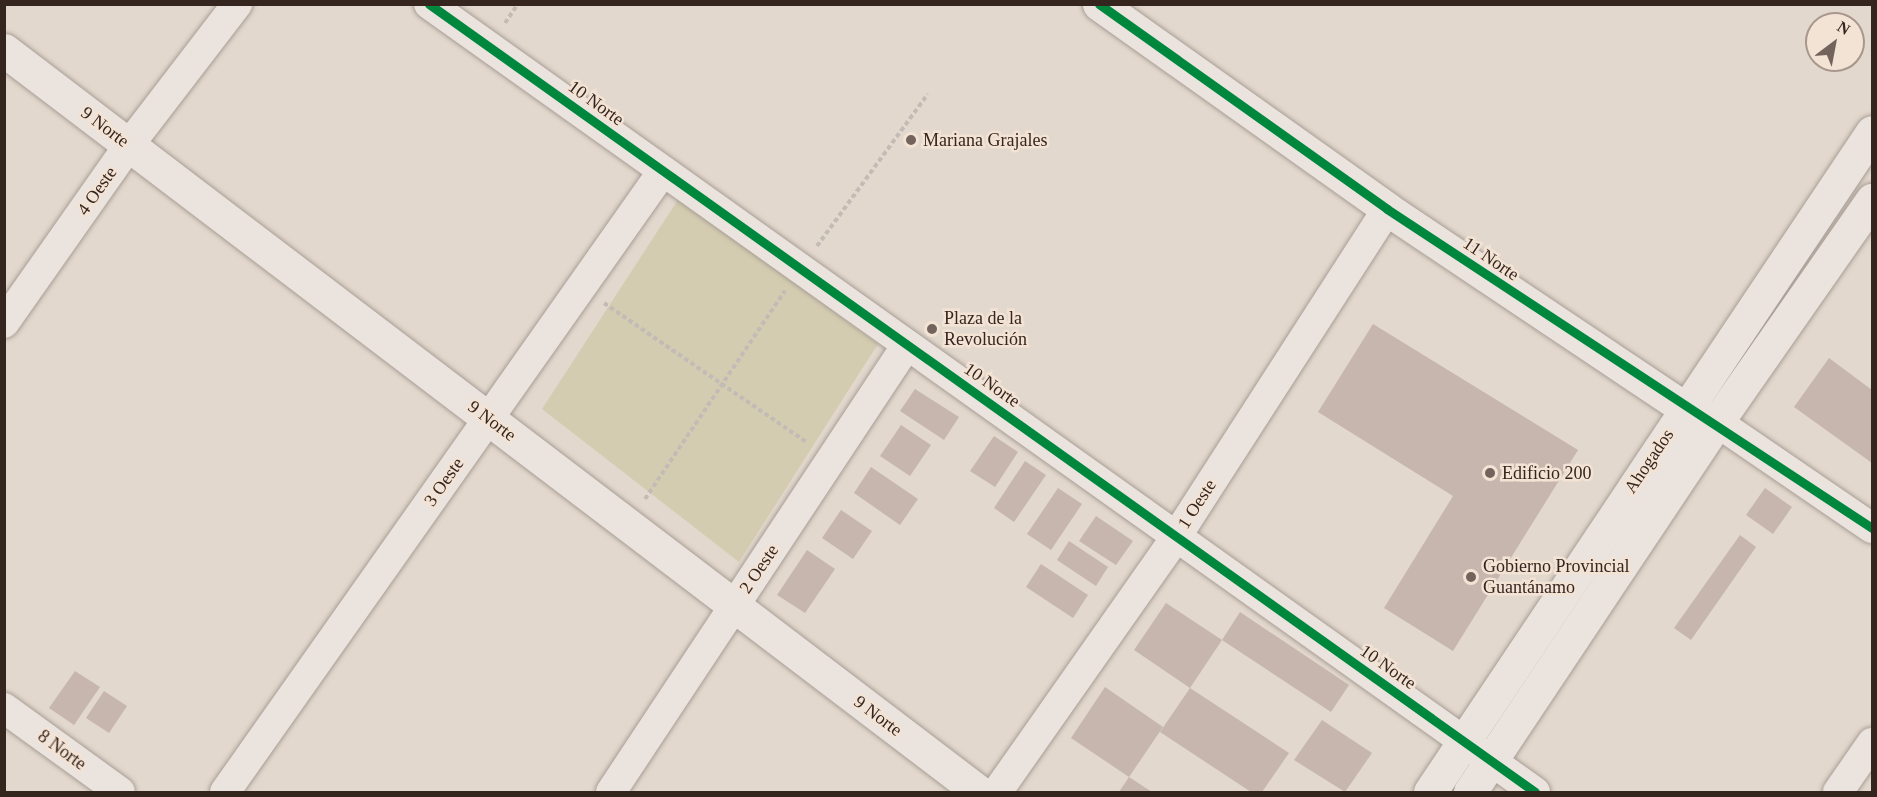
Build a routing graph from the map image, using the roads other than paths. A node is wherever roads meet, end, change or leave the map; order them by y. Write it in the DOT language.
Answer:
graph roads {
  1 [pos="237,4"];
  2 [pos="429,4"];
  3 [pos="1099,4"];
  4 [pos="4,50"];
  5 [pos="1872,132"];
  6 [pos="129,145"];
  7 [pos="663,171"];
  8 [pos="1872,200"];
  9 [pos="1387,209"];
  10 [pos="4,323"];
  11 [pos="907,345"];
  12 [pos="1684,408"];
  13 [pos="488,418"];
  14 [pos="1717,422"];
  15 [pos="1872,528"];
  16 [pos="1176,537"];
  17 [pos="734,606"];
  18 [pos="4,708"];
  19 [pos="1464,741"];
  20 [pos="1872,743"];
  21 [pos="1491,760"];
  22 [pos="120,792"];
  23 [pos="225,792"];
  24 [pos="611,792"];
  25 [pos="979,792"];
  26 [pos="997,792"];
  27 [pos="1430,792"];
  28 [pos="1470,792"];
  29 [pos="1535,792"];
  30 [pos="1838,792"];
  1 -- 6 [label="street, 4 Oeste"];
  2 -- 7 [label="street, 10 Norte"];
  3 -- 9 [label="main road, 11 Norte"];
  4 -- 6 [label="main road, 9 Norte"];
  5 -- 12 [label="main road, Ahogados"];
  6 -- 10 [label="street, 4 Oeste"];
  6 -- 13 [label="main road, 9 Norte"];
  7 -- 11 [label="street, 10 Norte"];
  7 -- 13 [label="street, 3 Oeste"];
  8 -- 14 [label="main road, Ahogados"];
  9 -- 12 [label="main road, 11 Norte"];
  9 -- 16 [label="street, 1 Oeste"];
  11 -- 16 [label="street, 10 Norte"];
  11 -- 17 [label="street, 2 Oeste"];
  12 -- 14 [label="main road, 11 Norte"];
  12 -- 19 [label="main road, Ahogados"];
  13 -- 17 [label="main road, 9 Norte"];
  13 -- 23 [label="street, 3 Oeste"];
  14 -- 15 [label="street, 11 Norte"];
  14 -- 21 [label="main road, Ahogados"];
  16 -- 19 [label="street, 10 Norte"];
  16 -- 26 [label="street, 1 Oeste"];
  17 -- 24 [label="street, 2 Oeste"];
  17 -- 25 [label="main road, 9 Norte"];
  18 -- 22 [label="street, 8 Norte"];
  19 -- 21 [label="street, 10 Norte"];
  19 -- 27 [label="main road, Ahogados"];
  20 -- 30 [label="street"];
  21 -- 28 [label="main road, Ahogados"];
  21 -- 29 [label="street, 10 Norte"];
}
